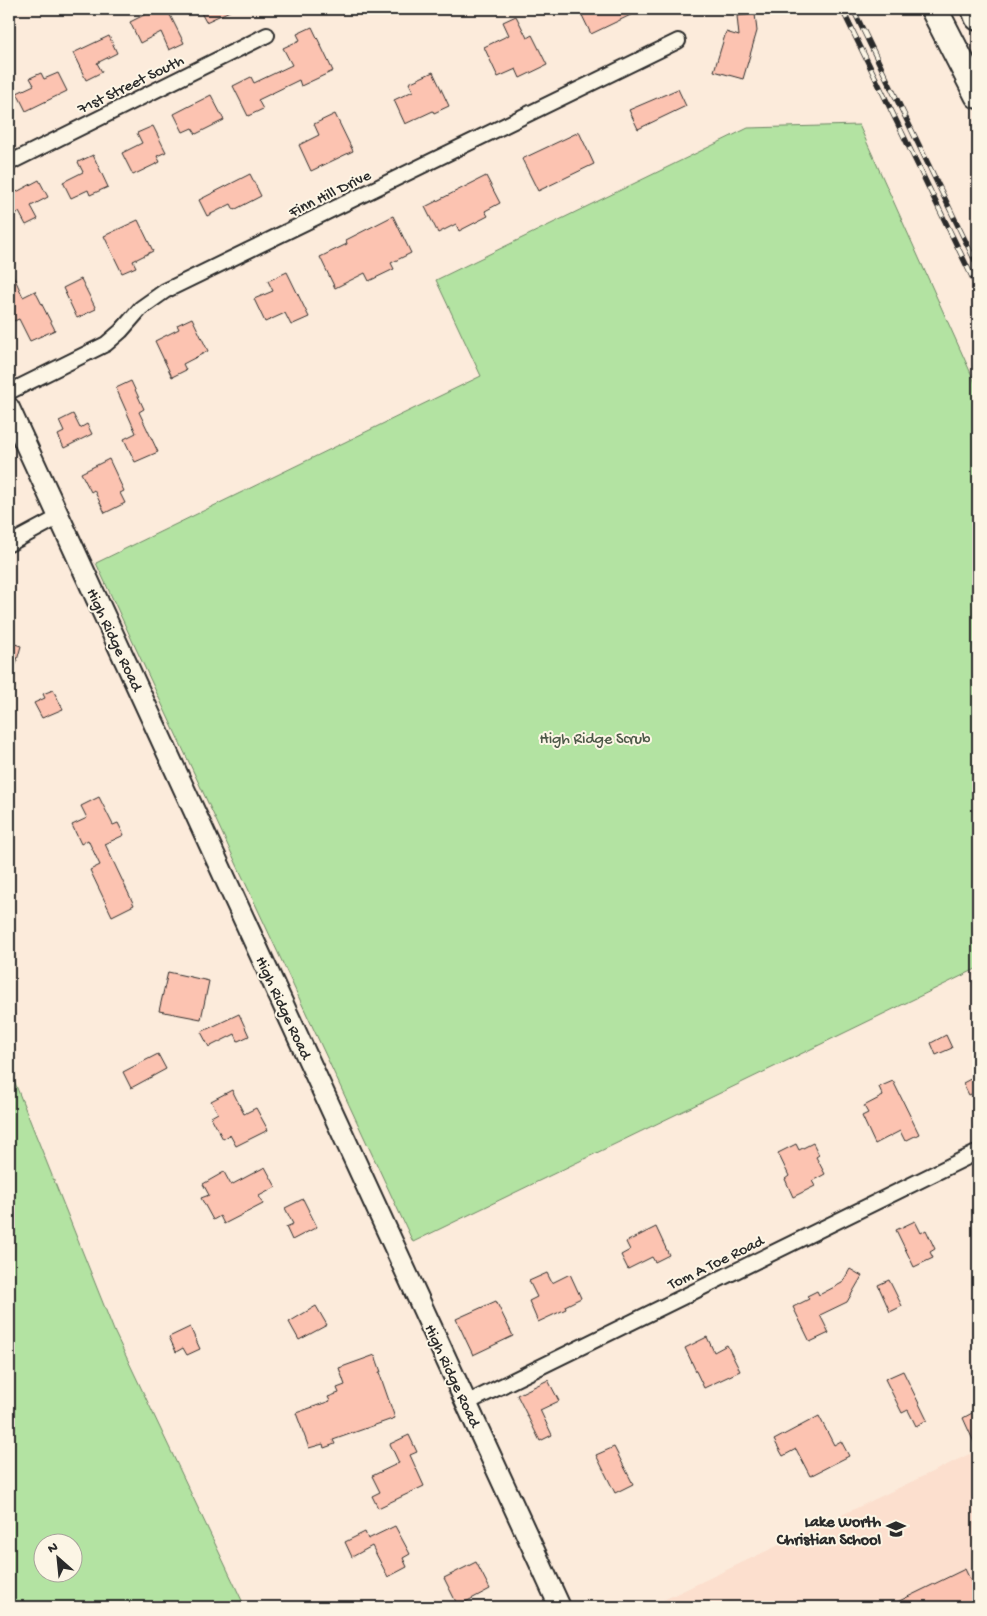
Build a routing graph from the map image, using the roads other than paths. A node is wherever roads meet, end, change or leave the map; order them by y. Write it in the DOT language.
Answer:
graph roads {
  1 [pos="934,9"];
  2 [pos="975,9"];
  3 [pos="978,17"];
  4 [pos="267,35"];
  5 [pos="678,42"];
  6 [pos="978,96"];
  7 [pos="9,163"];
  8 [pos="9,392"];
  9 [pos="9,408"];
  10 [pos="59,517"];
  11 [pos="9,544"];
  12 [pos="978,1152"];
  13 [pos="467,1403"];
  14 [pos="560,1607"];
  1 -- 6 [label="highway"];
  2 -- 3 [label="highway"];
  4 -- 7 [label="street, 71st Street South"];
  5 -- 8 [label="street, Finn Hill Drive"];
  9 -- 10 [label="street, High Ridge Road"];
  10 -- 11 [label="street"];
  10 -- 13 [label="street, High Ridge Road"];
  12 -- 13 [label="street, Tom A Toe Road"];
  13 -- 14 [label="street, High Ridge Road"];
}
